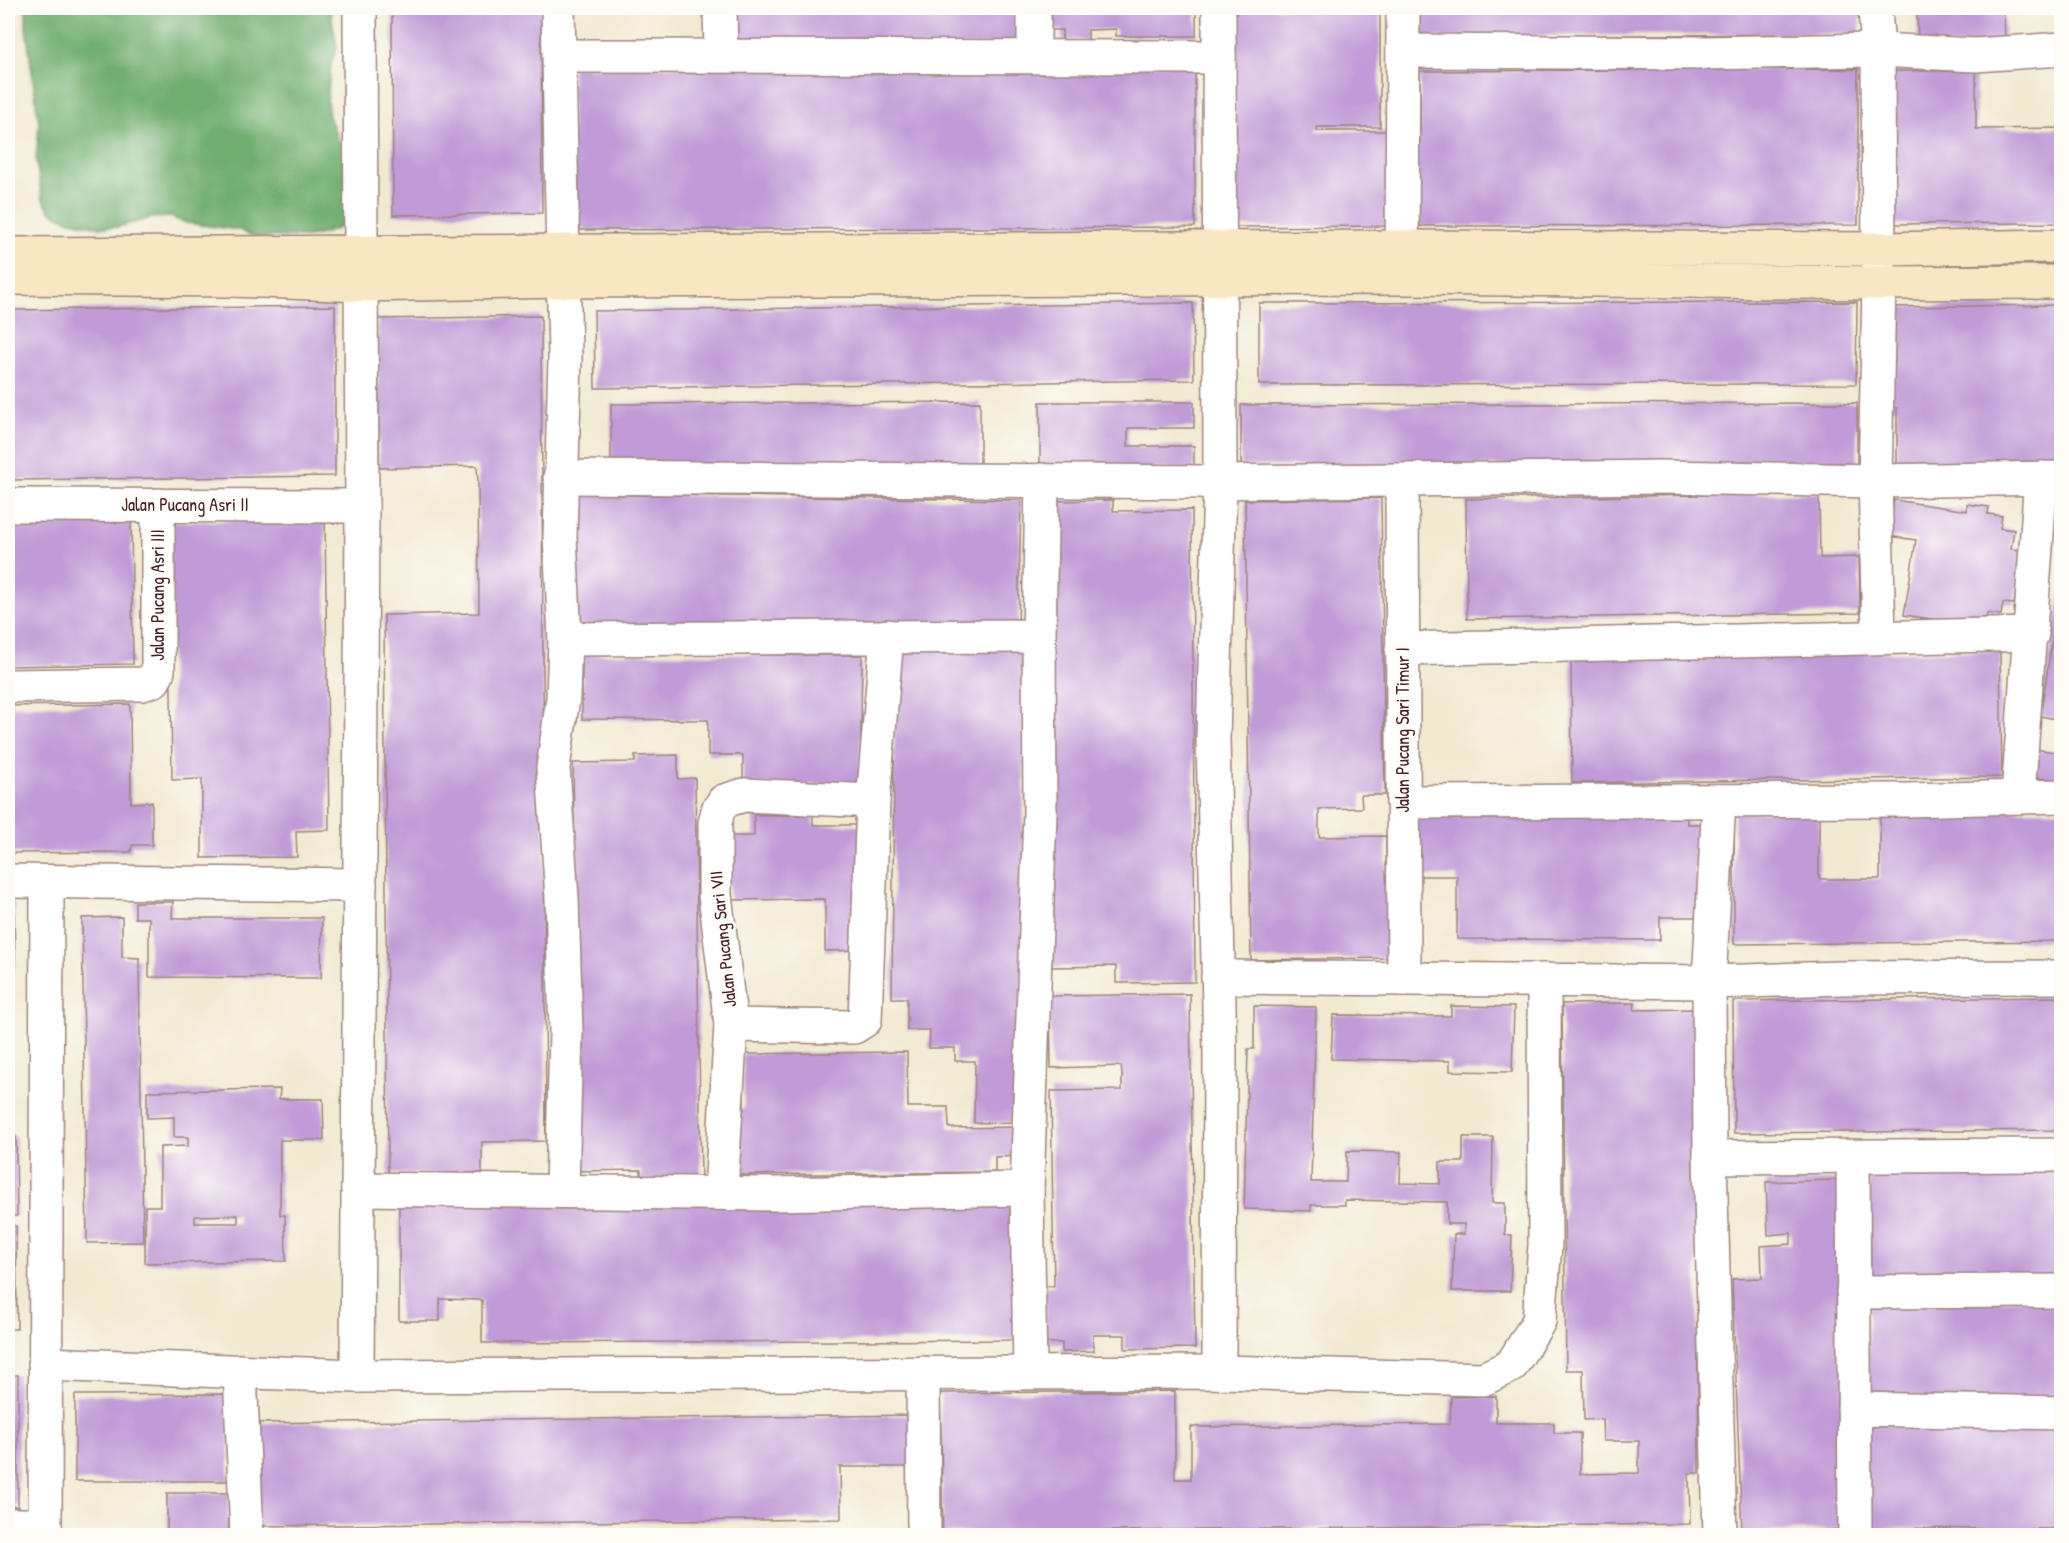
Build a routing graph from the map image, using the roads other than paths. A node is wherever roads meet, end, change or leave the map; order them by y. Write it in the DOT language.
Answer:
graph roads {
  1 [pos="360,8"];
  2 [pos="558,8"];
  3 [pos="720,8"];
  4 [pos="1034,8"];
  5 [pos="1219,8"];
  6 [pos="1403,8"];
  7 [pos="1875,8"];
  8 [pos="2061,49"];
  9 [pos="1878,50"];
  10 [pos="1403,51"];
  11 [pos="1034,55"];
  12 [pos="560,56"];
  13 [pos="721,56"];
  14 [pos="1219,57"];
  15 [pos="2061,246"];
  16 [pos="1879,249"];
  17 [pos="362,252"];
  18 [pos="8,254"];
  19 [pos="1402,262"];
  20 [pos="1220,264"];
  21 [pos="564,266"];
  22 [pos="8,278"];
  23 [pos="2061,282"];
  24 [pos="1879,283"];
  25 [pos="362,285"];
  26 [pos="560,477"];
  27 [pos="2051,478"];
  28 [pos="1042,480"];
  29 [pos="1402,481"];
  30 [pos="1875,481"];
  31 [pos="1220,482"];
  32 [pos="8,505"];
  33 [pos="158,506"];
  34 [pos="362,506"];
  35 [pos="2032,634"];
  36 [pos="887,636"];
  37 [pos="1039,636"];
  38 [pos="1879,637"];
  39 [pos="565,639"];
  40 [pos="1402,649"];
  41 [pos="8,686"];
  42 [pos="2018,796"];
  43 [pos="2061,796"];
  44 [pos="873,801"];
  45 [pos="1719,801"];
  46 [pos="1403,802"];
  47 [pos="8,881"];
  48 [pos="47,882"];
  49 [pos="360,885"];
  50 [pos="1218,977"];
  51 [pos="2061,977"];
  52 [pos="1404,979"];
  53 [pos="1544,980"];
  54 [pos="1710,982"];
  55 [pos="731,1025"];
  56 [pos="2061,1155"];
  57 [pos="1710,1157"];
  58 [pos="1853,1157"];
  59 [pos="358,1189"];
  60 [pos="1027,1189"];
  61 [pos="562,1190"];
  62 [pos="721,1192"];
  63 [pos="2061,1291"];
  64 [pos="1853,1292"];
  65 [pos="45,1364"];
  66 [pos="240,1371"];
  67 [pos="1030,1372"];
  68 [pos="1219,1372"];
  69 [pos="923,1373"];
  70 [pos="357,1376"];
  71 [pos="1854,1409"];
  72 [pos="2061,1413"];
  73 [pos="8,1525"];
  74 [pos="45,1530"];
  75 [pos="247,1536"];
  76 [pos="924,1536"];
  77 [pos="1720,1536"];
  78 [pos="1856,1536"];
  1 -- 17 [label="street"];
  2 -- 12 [label="street"];
  3 -- 13 [label="street"];
  4 -- 11 [label="street"];
  5 -- 14 [label="street"];
  6 -- 10 [label="street"];
  7 -- 9 [label="street"];
  8 -- 9 [label="street"];
  9 -- 10 [label="street"];
  9 -- 16 [label="street"];
  10 -- 19 [label="street"];
  11 -- 13 [label="street"];
  11 -- 14 [label="street"];
  12 -- 13 [label="street"];
  12 -- 21 [label="street"];
  14 -- 20 [label="street"];
  15 -- 16 [label="main road"];
  16 -- 19 [label="main road"];
  16 -- 24 [label="street"];
  17 -- 18 [label="main road"];
  17 -- 21 [label="main road"];
  17 -- 25 [label="street"];
  19 -- 20 [label="main road"];
  19 -- 24 [label="main road"];
  20 -- 21 [label="main road"];
  20 -- 31 [label="street"];
  21 -- 25 [label="main road"];
  21 -- 26 [label="street"];
  22 -- 25 [label="main road"];
  23 -- 24 [label="main road"];
  24 -- 30 [label="street"];
  25 -- 34 [label="street"];
  26 -- 28 [label="street"];
  26 -- 39 [label="street"];
  27 -- 30 [label="street"];
  27 -- 35 [label="street"];
  28 -- 31 [label="street"];
  28 -- 37 [label="street"];
  29 -- 30 [label="street"];
  29 -- 31 [label="street"];
  29 -- 40 [label="street, Jalan Pucang Sari Timur I"];
  30 -- 38 [label="street"];
  31 -- 50 [label="street"];
  32 -- 33 [label="street, Jalan Pucang Asri II"];
  33 -- 34 [label="street, Jalan Pucang Asri II"];
  33 -- 41 [label="street, Jalan Pucang Asri III"];
  34 -- 49 [label="street"];
  35 -- 38 [label="street"];
  35 -- 42 [label="street"];
  36 -- 37 [label="street"];
  36 -- 39 [label="street"];
  36 -- 44 [label="street"];
  37 -- 60 [label="street"];
  38 -- 40 [label="street"];
  39 -- 61 [label="street"];
  40 -- 46 [label="street, Jalan Pucang Sari Timur I"];
  42 -- 43 [label="street"];
  42 -- 45 [label="street"];
  44 -- 55 [label="street"];
  44 -- 55 [label="street, Jalan Pucang Sari VII"];
  45 -- 46 [label="street"];
  45 -- 54 [label="street"];
  46 -- 52 [label="street, Jalan Pucang Sari Timur I"];
  47 -- 48 [label="street"];
  48 -- 49 [label="street"];
  48 -- 65 [label="street"];
  49 -- 59 [label="street"];
  50 -- 52 [label="street"];
  50 -- 68 [label="street"];
  51 -- 54 [label="street"];
  52 -- 53 [label="street"];
  53 -- 54 [label="street"];
  53 -- 68 [label="street"];
  54 -- 57 [label="street"];
  55 -- 62 [label="street, Jalan Pucang Sari VII"];
  56 -- 58 [label="street"];
  57 -- 58 [label="street"];
  57 -- 77 [label="street"];
  58 -- 64 [label="street"];
  59 -- 61 [label="street"];
  59 -- 70 [label="street"];
  60 -- 62 [label="street"];
  60 -- 67 [label="street"];
  61 -- 62 [label="street"];
  63 -- 64 [label="street"];
  64 -- 71 [label="street"];
  65 -- 66 [label="street"];
  65 -- 74 [label="street"];
  66 -- 70 [label="street"];
  66 -- 75 [label="street"];
  67 -- 68 [label="street"];
  67 -- 69 [label="street"];
  69 -- 70 [label="street"];
  69 -- 76 [label="street"];
  71 -- 72 [label="street"];
  71 -- 78 [label="street"];
  73 -- 74 [label="street"];
}
